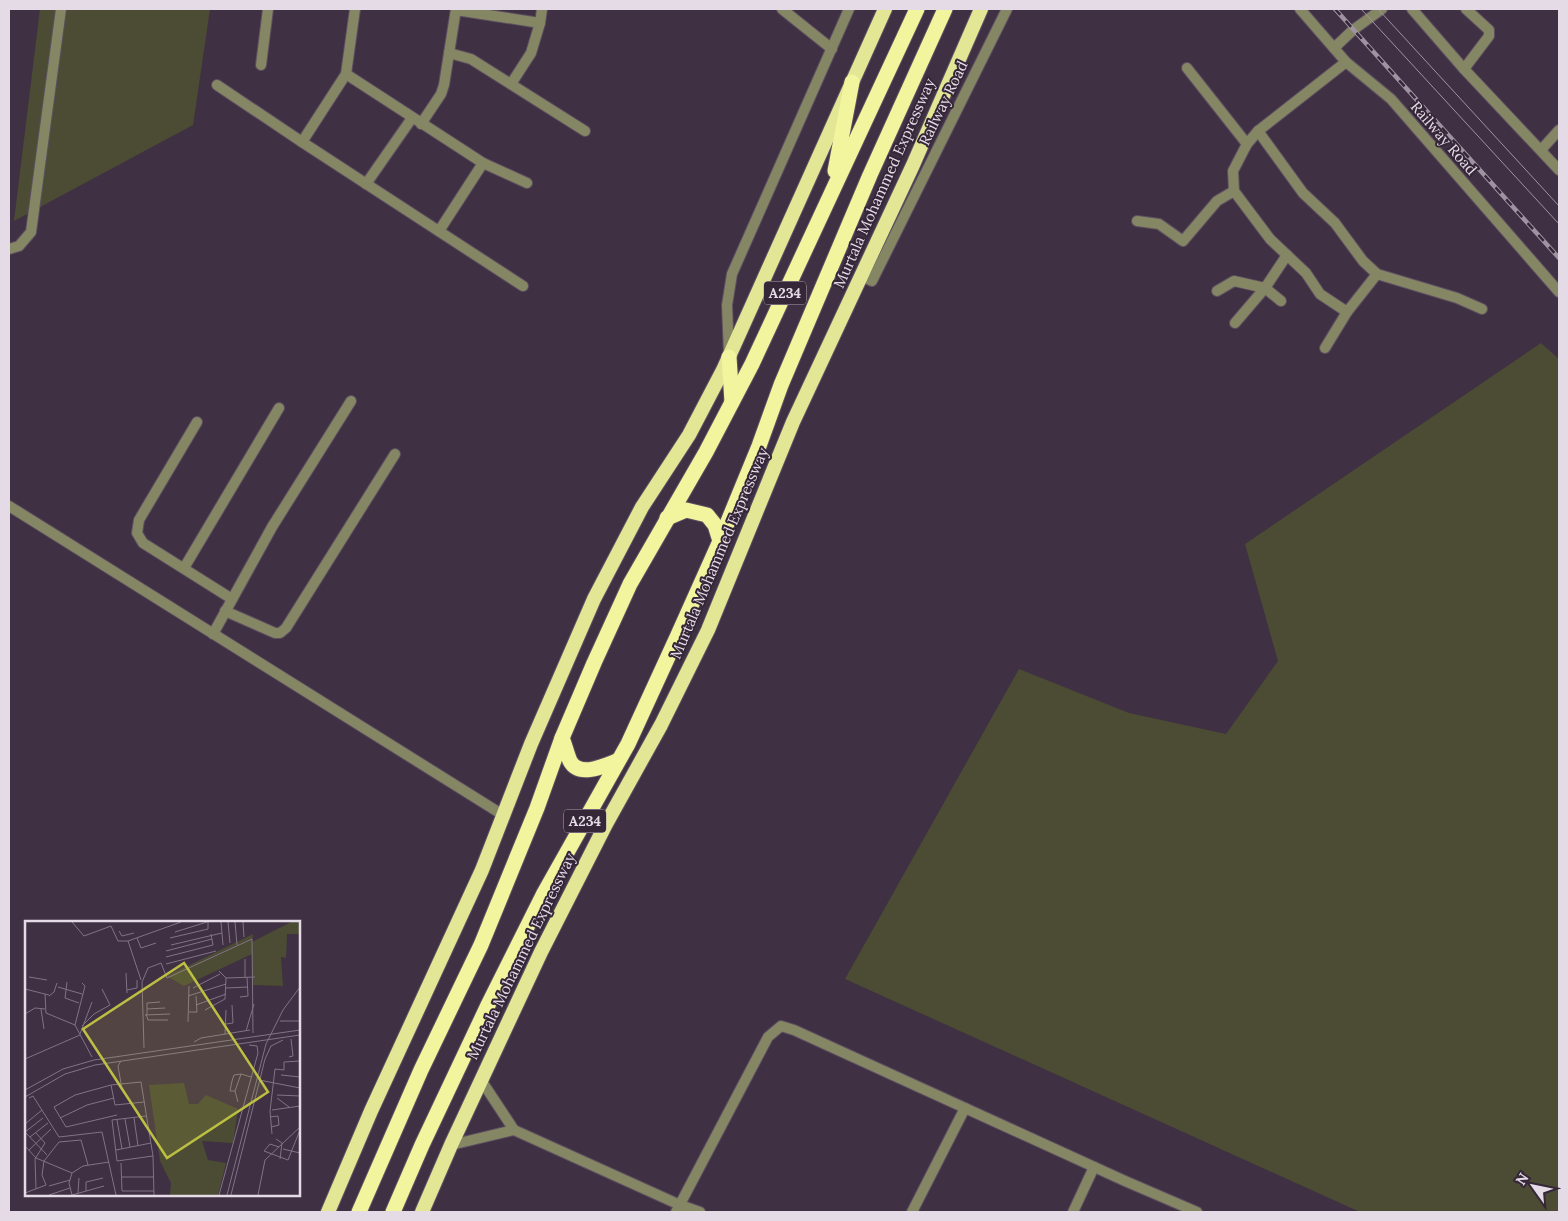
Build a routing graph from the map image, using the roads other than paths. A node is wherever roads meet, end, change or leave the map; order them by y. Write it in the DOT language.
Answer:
graph roads {
  1 [pos="61,9"];
  2 [pos="268,9"];
  3 [pos="355,9"];
  4 [pos="456,9"];
  5 [pos="542,9"];
  6 [pos="782,9"];
  7 [pos="849,9"];
  8 [pos="885,9"];
  9 [pos="917,9"];
  10 [pos="945,9"];
  11 [pos="981,9"];
  12 [pos="1007,9"];
  13 [pos="1300,9"];
  14 [pos="1382,9"];
  15 [pos="1412,9"];
  16 [pos="1466,9"];
  17 [pos="540,23"];
  18 [pos="1334,48"];
  19 [pos="832,49"];
  20 [pos="449,53"];
  21 [pos="1346,62"];
  22 [pos="261,65"];
  23 [pos="1187,68"];
  24 [pos="1464,69"];
  25 [pos="346,74"];
  26 [pos="852,82"];
  27 [pos="511,84"];
  28 [pos="217,85"];
  29 [pos="417,121"];
  30 [pos="1559,130"];
  31 [pos="586,131"];
  32 [pos="1258,131"];
  33 [pos="302,142"];
  34 [pos="1247,144"];
  35 [pos="1541,150"];
  36 [pos="483,163"];
  37 [pos="1559,170"];
  38 [pos="527,183"];
  39 [pos="366,184"];
  40 [pos="1234,191"];
  41 [pos="831,194"];
  42 [pos="1137,221"];
  43 [pos="439,231"];
  44 [pos="9,249"];
  45 [pos="1287,255"];
  46 [pos="1377,274"];
  47 [pos="861,276"];
  48 [pos="523,286"];
  49 [pos="1265,288"];
  50 [pos="1218,291"];
  51 [pos="1559,292"];
  52 [pos="1281,301"];
  53 [pos="1482,309"];
  54 [pos="1347,312"];
  55 [pos="1235,323"];
  56 [pos="1325,348"];
  57 [pos="729,357"];
  58 [pos="351,401"];
  59 [pos="732,402"];
  60 [pos="279,408"];
  61 [pos="197,422"];
  62 [pos="394,454"];
  63 [pos="9,506"];
  64 [pos="667,518"];
  65 [pos="720,542"];
  66 [pos="184,568"];
  67 [pos="232,599"];
  68 [pos="226,611"];
  69 [pos="213,634"];
  70 [pos="562,738"];
  71 [pos="617,761"];
  72 [pos="503,814"];
  73 [pos="481,1080"];
  74 [pos="965,1108"];
  75 [pos="514,1130"];
  76 [pos="451,1145"];
  77 [pos="1094,1167"];
  78 [pos="678,1209"];
  79 [pos="328,1212"];
  80 [pos="359,1212"];
  81 [pos="393,1212"];
  82 [pos="422,1212"];
  83 [pos="700,1212"];
  84 [pos="912,1212"];
  85 [pos="1072,1212"];
  86 [pos="1197,1212"];
  1 -- 44 [label="street"];
  2 -- 22 [label="street"];
  3 -- 25 [label="street"];
  4 -- 17 [label="street"];
  4 -- 20 [label="street"];
  5 -- 17 [label="street"];
  6 -- 19 [label="street"];
  7 -- 19 [label="street"];
  8 -- 26 [label="highway"];
  9 -- 41 [label="highway, A234"];
  10 -- 65 [label="highway, Murtala Mohammed Expressway / A234"];
  11 -- 47 [label="highway, Murtala Mohammed Expressway"];
  12 -- 47 [label="street, Railway Road"];
  13 -- 18 [label="street, Railway Road"];
  14 -- 18 [label="street"];
  15 -- 24 [label="street"];
  16 -- 24 [label="street"];
  17 -- 27 [label="street"];
  18 -- 21 [label="street, Railway Road"];
  19 -- 57 [label="street"];
  20 -- 27 [label="street"];
  20 -- 29 [label="street"];
  21 -- 32 [label="street"];
  21 -- 51 [label="street, Railway Road"];
  23 -- 34 [label="street"];
  24 -- 35 [label="street"];
  25 -- 29 [label="street"];
  25 -- 33 [label="street"];
  26 -- 41 [label="highway"];
  26 -- 57 [label="highway"];
  27 -- 31 [label="street"];
  28 -- 33 [label="street"];
  29 -- 36 [label="street"];
  29 -- 39 [label="street"];
  30 -- 35 [label="street"];
  32 -- 34 [label="street"];
  32 -- 46 [label="street"];
  33 -- 39 [label="street"];
  34 -- 40 [label="street"];
  35 -- 37 [label="street"];
  36 -- 38 [label="street"];
  36 -- 43 [label="street"];
  39 -- 43 [label="street"];
  40 -- 42 [label="street"];
  40 -- 45 [label="street"];
  41 -- 59 [label="highway, A234"];
  43 -- 48 [label="street"];
  45 -- 49 [label="street"];
  45 -- 54 [label="street"];
  46 -- 53 [label="street"];
  46 -- 54 [label="street"];
  47 -- 73 [label="highway, Murtala Mohammed Expressway"];
  49 -- 50 [label="street"];
  49 -- 52 [label="street"];
  49 -- 55 [label="street"];
  54 -- 56 [label="street"];
  57 -- 59 [label="highway"];
  57 -- 72 [label="highway"];
  58 -- 67 [label="street"];
  59 -- 64 [label="highway, A234"];
  60 -- 66 [label="street"];
  61 -- 66 [label="street"];
  62 -- 68 [label="street"];
  63 -- 69 [label="street"];
  64 -- 65 [label="highway"];
  64 -- 70 [label="highway, A234"];
  65 -- 71 [label="highway, Murtala Mohammed Expressway / A234"];
  66 -- 67 [label="street"];
  67 -- 68 [label="street"];
  68 -- 69 [label="street"];
  69 -- 72 [label="street"];
  70 -- 71 [label="highway"];
  70 -- 80 [label="highway, A234"];
  71 -- 81 [label="highway, Murtala Mohammed Expressway / A234"];
  72 -- 79 [label="highway"];
  73 -- 75 [label="street"];
  73 -- 76 [label="highway, Murtala Mohammed Expressway"];
  74 -- 77 [label="street"];
  74 -- 78 [label="street"];
  74 -- 84 [label="street"];
  75 -- 76 [label="street"];
  75 -- 78 [label="street"];
  76 -- 82 [label="highway, Murtala Mohammed Expressway"];
  77 -- 85 [label="street"];
  77 -- 86 [label="street"];
  78 -- 83 [label="street"];
}
